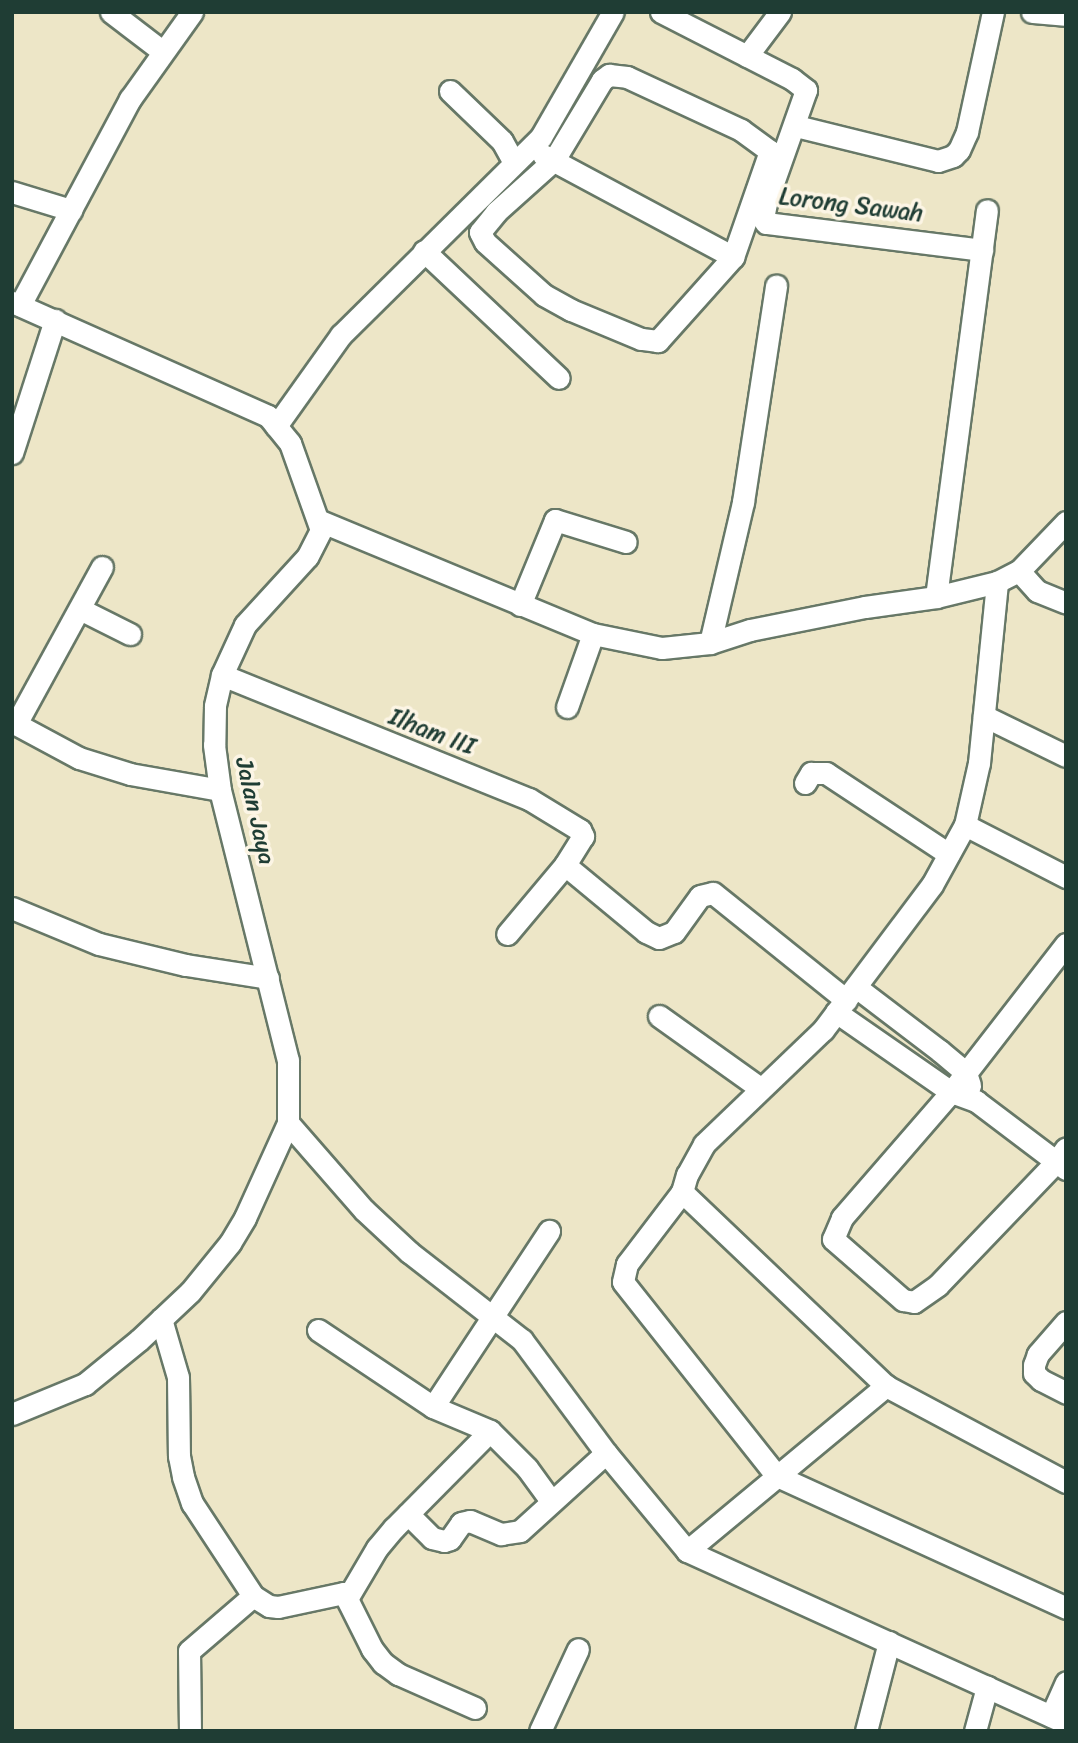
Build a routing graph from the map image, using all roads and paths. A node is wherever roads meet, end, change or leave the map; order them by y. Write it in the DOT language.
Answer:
graph roads {
  1 [pos="111,12"];
  2 [pos="192,12"];
  3 [pos="613,12"];
  4 [pos="661,12"];
  5 [pos="780,12"];
  6 [pos="993,12"];
  7 [pos="1032,12"];
  8 [pos="1066,15"];
  9 [pos="162,51"];
  10 [pos="747,56"];
  11 [pos="450,91"];
  12 [pos="796,126"];
  13 [pos="521,156"];
  14 [pos="554,160"];
  15 [pos="12,192"];
  16 [pos="71,210"];
  17 [pos="987,210"];
  18 [pos="982,250"];
  19 [pos="424,251"];
  20 [pos="733,257"];
  21 [pos="776,286"];
  22 [pos="16,304"];
  23 [pos="55,320"];
  24 [pos="559,378"];
  25 [pos="276,426"];
  26 [pos="12,453"];
  27 [pos="320,521"];
  28 [pos="1066,522"];
  29 [pos="626,542"];
  30 [pos="102,567"];
  31 [pos="1018,571"];
  32 [pos="997,582"];
  33 [pos="936,597"];
  34 [pos="1066,603"];
  35 [pos="520,605"];
  36 [pos="80,609"];
  37 [pos="130,634"];
  38 [pos="593,635"];
  39 [pos="710,643"];
  40 [pos="222,675"];
  41 [pos="567,707"];
  42 [pos="984,716"];
  43 [pos="14,723"];
  44 [pos="1066,755"];
  45 [pos="805,783"];
  46 [pos="220,790"];
  47 [pos="965,825"];
  48 [pos="949,854"];
  49 [pos="565,865"];
  50 [pos="1066,877"];
  51 [pos="12,908"];
  52 [pos="507,934"];
  53 [pos="1066,944"];
  54 [pos="268,978"];
  55 [pos="846,1000"];
  56 [pos="659,1016"];
  57 [pos="917,1033"];
  58 [pos="902,1057"];
  59 [pos="966,1073"];
  60 [pos="760,1088"];
  61 [pos="951,1091"];
  62 [pos="976,1101"];
  63 [pos="288,1124"];
  64 [pos="1063,1160"];
  65 [pos="682,1192"];
  66 [pos="549,1231"];
  67 [pos="493,1318"];
  68 [pos="161,1319"];
  69 [pos="1066,1322"];
  70 [pos="318,1330"];
  71 [pos="886,1386"];
  72 [pos="1066,1393"];
  73 [pos="433,1407"];
  74 [pos="12,1415"];
  75 [pos="490,1431"];
  76 [pos="606,1453"];
  77 [pos="777,1476"];
  78 [pos="1066,1482"];
  79 [pos="551,1501"];
  80 [pos="408,1514"];
  81 [pos="687,1551"];
  82 [pos="253,1596"];
  83 [pos="348,1597"];
  84 [pos="1066,1608"];
  85 [pos="889,1642"];
  86 [pos="578,1649"];
  87 [pos="1066,1682"];
  88 [pos="987,1687"];
  89 [pos="475,1708"];
  90 [pos="1058,1719"];
  91 [pos="190,1731"];
  92 [pos="540,1731"];
  93 [pos="866,1731"];
  94 [pos="975,1731"];
  1 -- 9 [label="street"];
  2 -- 9 [label="street"];
  3 -- 13 [label="street"];
  4 -- 10 [label="street, Lorong Sawah"];
  5 -- 10 [label="street"];
  6 -- 12 [label="street"];
  7 -- 8 [label="street"];
  9 -- 16 [label="street"];
  10 -- 12 [label="street, Lorong Sawah"];
  11 -- 13 [label="street"];
  12 -- 18 [label="street, Lorong Sawah"];
  13 -- 14 [label="street"];
  13 -- 19 [label="street"];
  14 -- 20 [label="street"];
  14 -- 20 [label="street"];
  14 -- 20 [label="street"];
  15 -- 16 [label="street"];
  16 -- 22 [label="street"];
  17 -- 18 [label="street"];
  18 -- 33 [label="street"];
  19 -- 24 [label="street"];
  19 -- 25 [label="street"];
  21 -- 39 [label="street"];
  22 -- 23 [label="street"];
  23 -- 25 [label="street"];
  23 -- 26 [label="street"];
  25 -- 27 [label="street"];
  27 -- 35 [label="street"];
  27 -- 40 [label="street, Jalan Jaya"];
  28 -- 31 [label="street"];
  29 -- 35 [label="street"];
  30 -- 36 [label="street"];
  31 -- 32 [label="street"];
  31 -- 34 [label="street"];
  32 -- 33 [label="street"];
  32 -- 42 [label="street"];
  33 -- 39 [label="street"];
  35 -- 38 [label="street"];
  36 -- 37 [label="street"];
  36 -- 43 [label="street"];
  38 -- 39 [label="street"];
  38 -- 41 [label="street"];
  40 -- 46 [label="street, Jalan Jaya"];
  40 -- 49 [label="street, Ilham III"];
  42 -- 44 [label="street"];
  42 -- 47 [label="street"];
  43 -- 46 [label="street"];
  45 -- 48 [label="street"];
  46 -- 54 [label="street, Jalan Jaya"];
  47 -- 48 [label="street"];
  47 -- 50 [label="street"];
  48 -- 55 [label="street"];
  49 -- 52 [label="street, Ilham III"];
  49 -- 55 [label="street"];
  51 -- 54 [label="street"];
  53 -- 59 [label="street"];
  54 -- 63 [label="street, Jalan Jaya"];
  55 -- 57 [label="street"];
  55 -- 58 [label="street"];
  55 -- 60 [label="street"];
  56 -- 60 [label="street"];
  57 -- 58 [label="street"];
  57 -- 59 [label="street"];
  58 -- 61 [label="street"];
  59 -- 61 [label="street"];
  59 -- 62 [label="street"];
  60 -- 65 [label="street"];
  61 -- 62 [label="street"];
  61 -- 64 [label="street"];
  62 -- 64 [label="street"];
  63 -- 67 [label="street"];
  63 -- 68 [label="street, Jalan Jaya"];
  65 -- 71 [label="street"];
  65 -- 77 [label="street"];
  66 -- 67 [label="street"];
  67 -- 73 [label="street"];
  67 -- 76 [label="street"];
  68 -- 74 [label="street, Jalan Jaya"];
  68 -- 82 [label="street"];
  69 -- 72 [label="street"];
  70 -- 73 [label="street"];
  71 -- 77 [label="street"];
  71 -- 78 [label="street"];
  73 -- 75 [label="street"];
  75 -- 79 [label="street"];
  75 -- 80 [label="street"];
  76 -- 79 [label="street"];
  76 -- 81 [label="street"];
  77 -- 81 [label="street"];
  77 -- 84 [label="street"];
  79 -- 80 [label="street"];
  80 -- 83 [label="street"];
  81 -- 85 [label="street"];
  82 -- 83 [label="street"];
  82 -- 91 [label="street"];
  83 -- 89 [label="street"];
  85 -- 88 [label="street"];
  85 -- 93 [label="street"];
  86 -- 92 [label="street"];
  87 -- 90 [label="street"];
  88 -- 90 [label="street"];
  88 -- 94 [label="street"];
}
